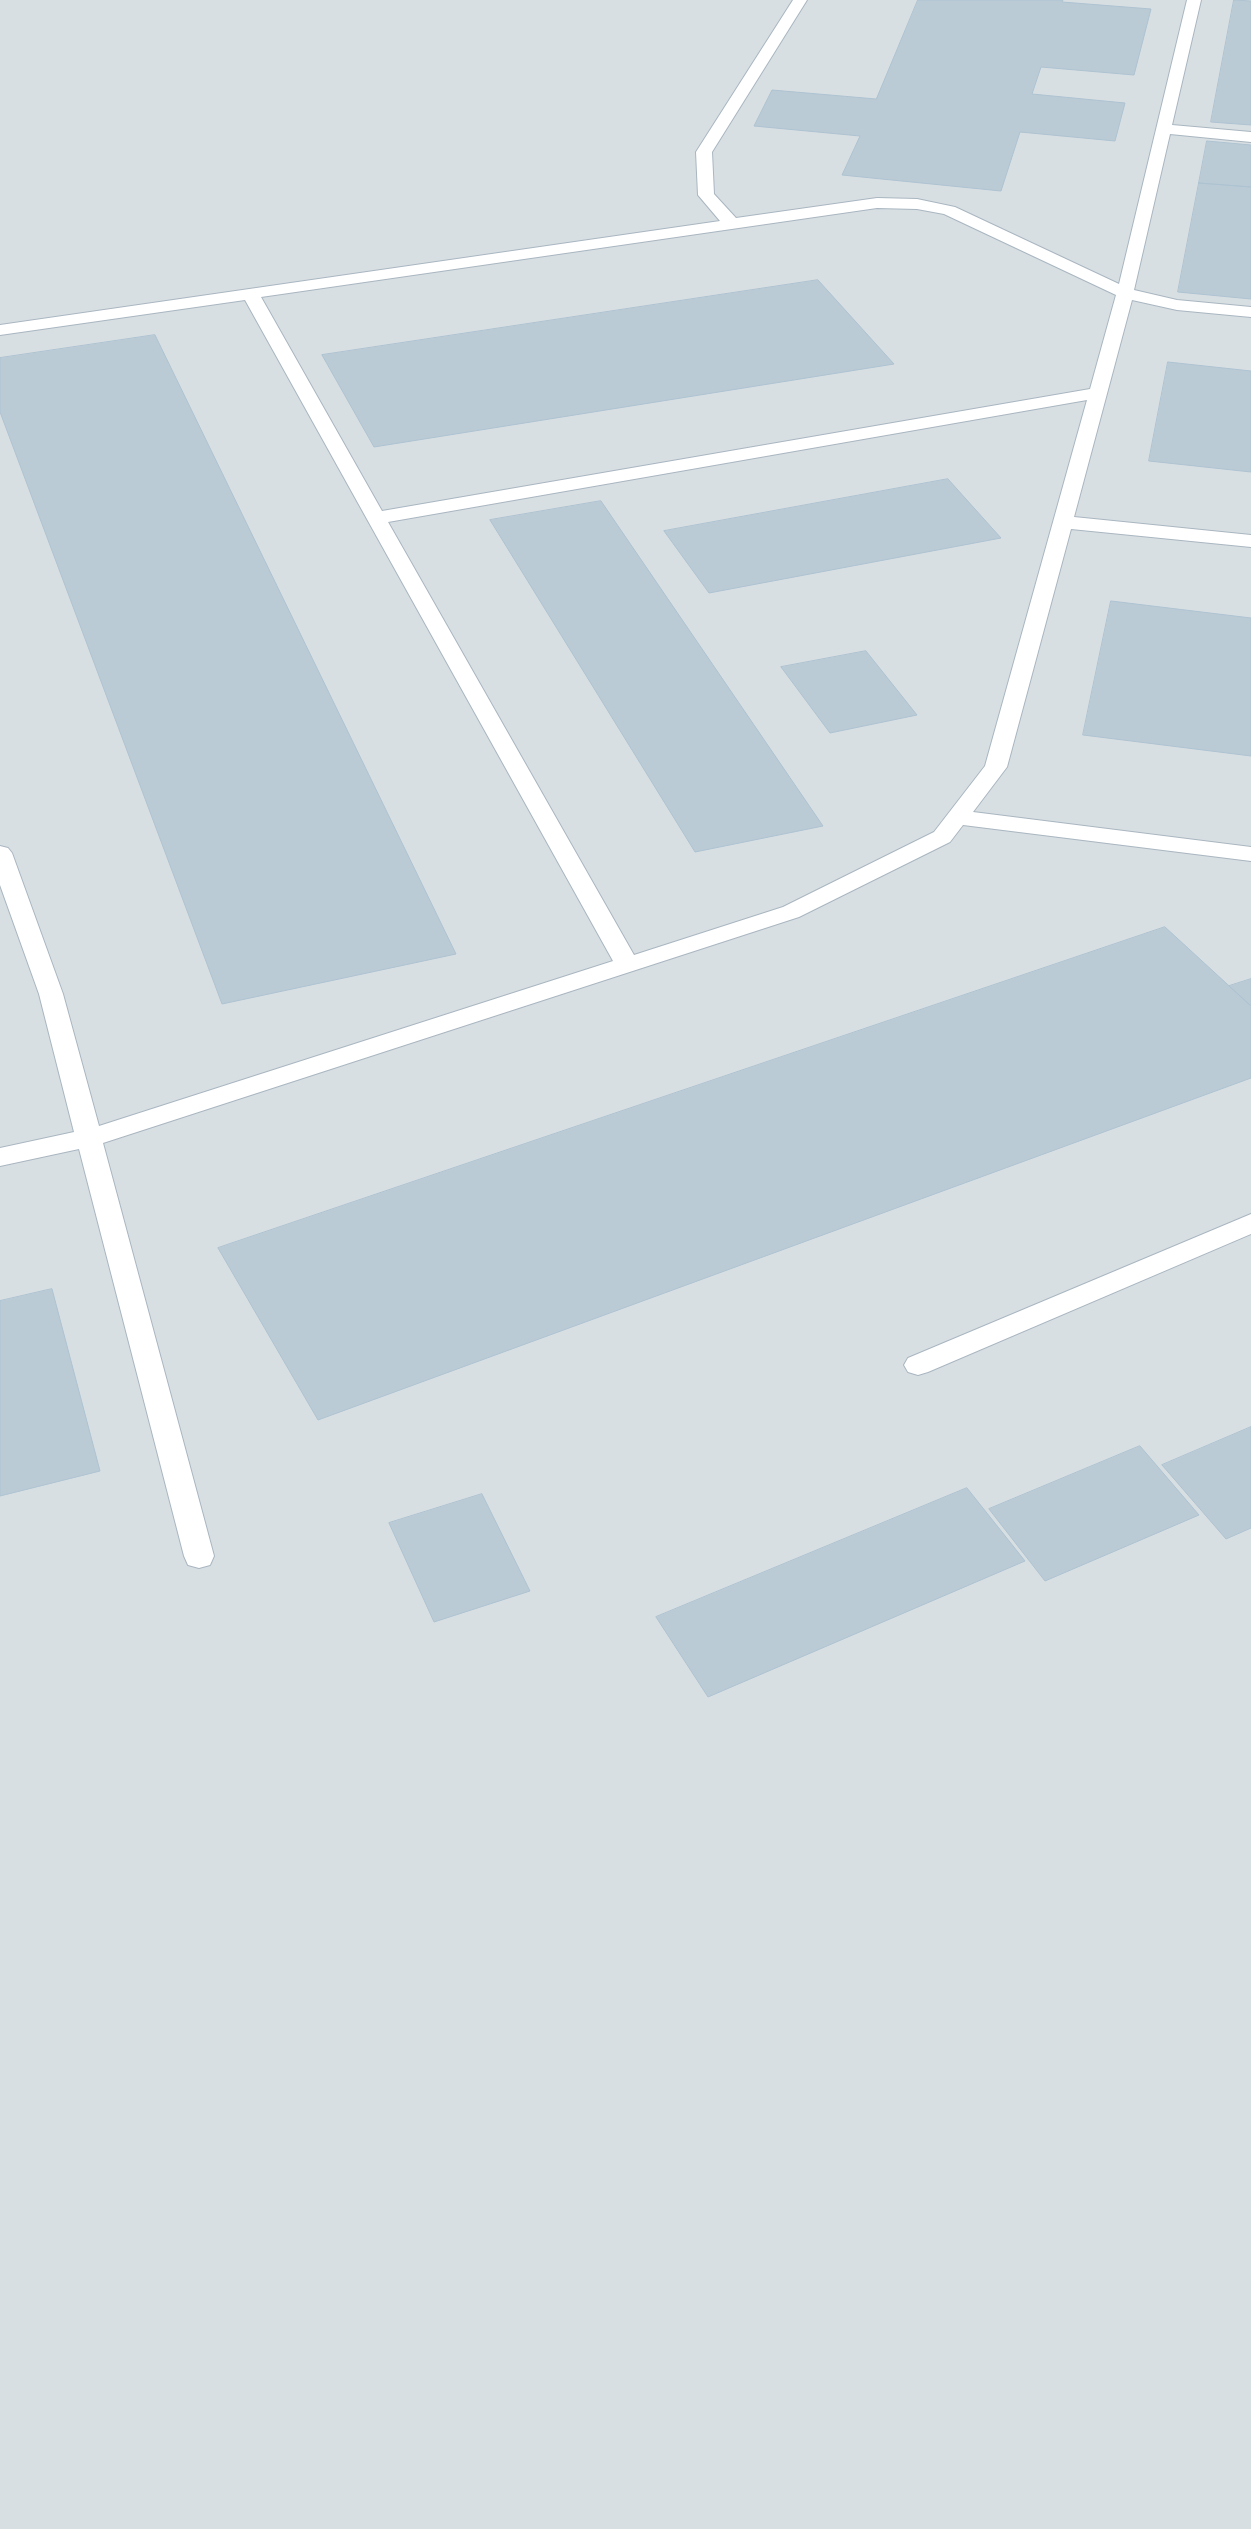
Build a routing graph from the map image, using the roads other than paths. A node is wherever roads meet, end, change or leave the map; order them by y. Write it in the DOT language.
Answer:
graph roads {
  1 [pos="800,0"];
  2 [pos="1194,0"];
  3 [pos="1164,129"];
  4 [pos="1251,137"];
  5 [pos="733,226"];
  6 [pos="1125,293"];
  7 [pos="250,294"];
  8 [pos="1251,312"];
  9 [pos="0,330"];
  10 [pos="1098,393"];
  11 [pos="376,518"];
  12 [pos="1063,522"];
  13 [pos="1251,541"];
  14 [pos="957,817"];
  15 [pos="0,852"];
  16 [pos="1251,854"];
  17 [pos="627,964"];
  18 [pos="90,1138"];
  19 [pos="0,1157"];
  20 [pos="1251,1223"];
  21 [pos="918,1365"];
  22 [pos="199,1556"];
  1 -- 5 [label="lane"];
  2 -- 3 [label="lane"];
  3 -- 4 [label="lane"];
  3 -- 6 [label="lane"];
  5 -- 6 [label="lane"];
  5 -- 7 [label="lane"];
  6 -- 8 [label="lane"];
  6 -- 10 [label="lane"];
  7 -- 9 [label="lane"];
  7 -- 11 [label="lane"];
  10 -- 11 [label="lane"];
  10 -- 12 [label="lane"];
  11 -- 17 [label="lane"];
  12 -- 13 [label="lane"];
  12 -- 14 [label="lane"];
  14 -- 16 [label="lane"];
  14 -- 17 [label="lane"];
  15 -- 18 [label="lane"];
  17 -- 18 [label="lane"];
  18 -- 19 [label="lane"];
  18 -- 22 [label="lane"];
  20 -- 21 [label="lane"];
}
